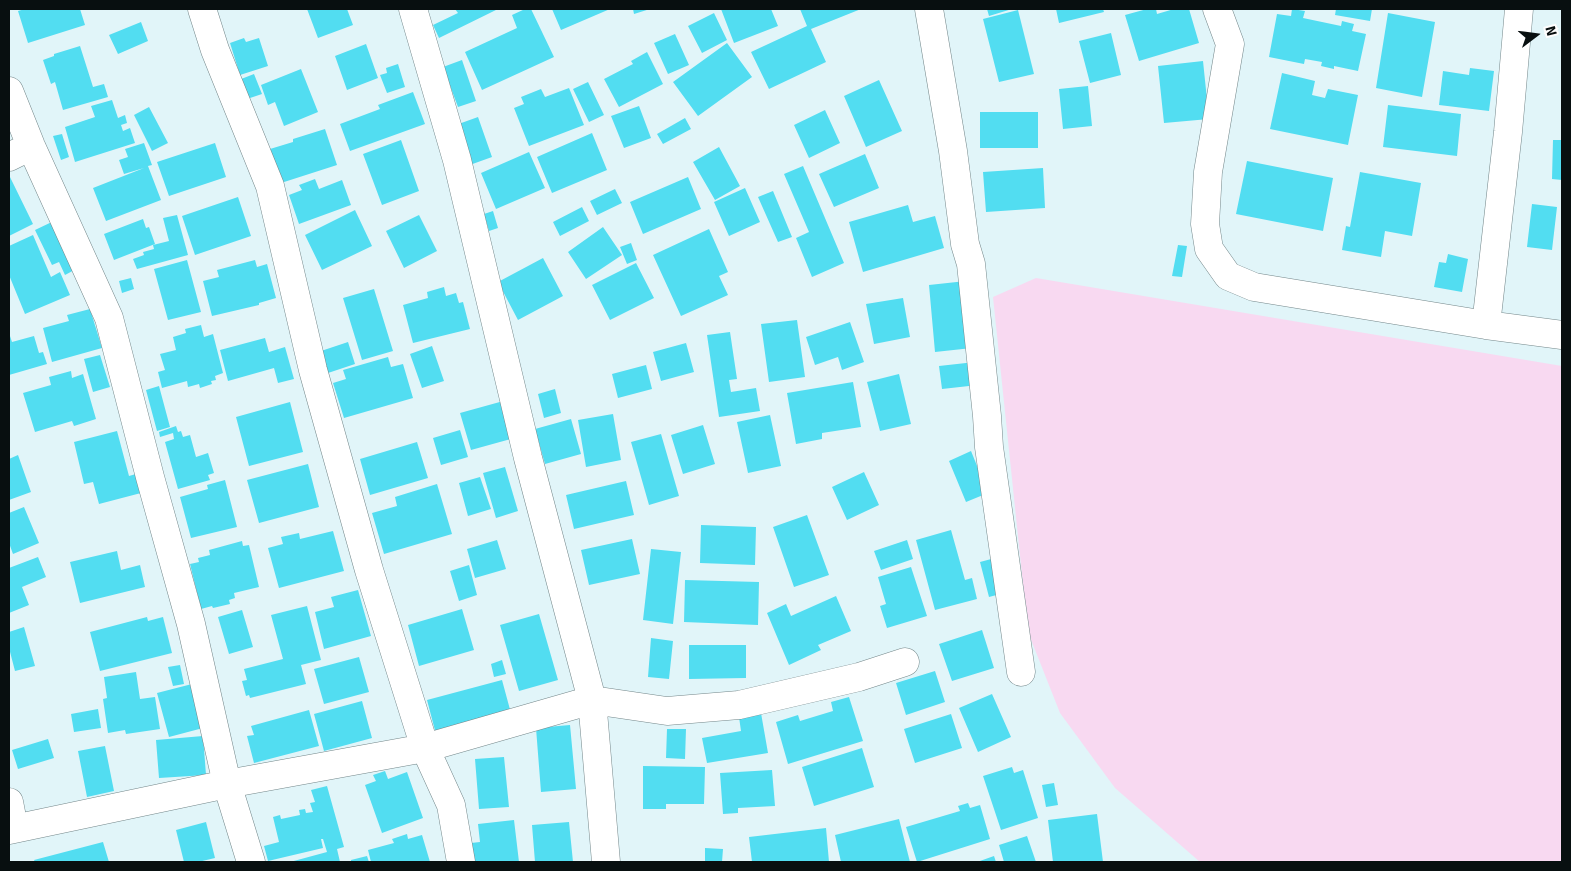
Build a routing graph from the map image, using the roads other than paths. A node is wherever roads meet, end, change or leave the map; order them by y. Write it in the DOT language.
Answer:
graph roads {
  1 [pos="202,9"];
  2 [pos="413,9"];
  3 [pos="929,9"];
  4 [pos="1217,9"];
  5 [pos="1519,9"];
  6 [pos="9,91"];
  7 [pos="20,152"];
  8 [pos="1486,325"];
  9 [pos="1562,335"];
  10 [pos="905,662"];
  11 [pos="1021,672"];
  12 [pos="592,700"];
  13 [pos="425,748"];
  14 [pos="227,784"];
  15 [pos="9,802"];
  16 [pos="12,829"];
  17 [pos="251,862"];
  18 [pos="461,862"];
  19 [pos="606,862"];
  1 -- 13 [label="street"];
  2 -- 12 [label="street"];
  3 -- 11 [label="street"];
  4 -- 8 [label="street"];
  5 -- 8 [label="street"];
  6 -- 7 [label="street"];
  7 -- 14 [label="street"];
  8 -- 9 [label="street"];
  10 -- 12 [label="street"];
  12 -- 13 [label="street"];
  12 -- 19 [label="street"];
  13 -- 14 [label="street"];
  13 -- 18 [label="street"];
  14 -- 16 [label="street"];
  14 -- 17 [label="street"];
  15 -- 16 [label="street"];
}
